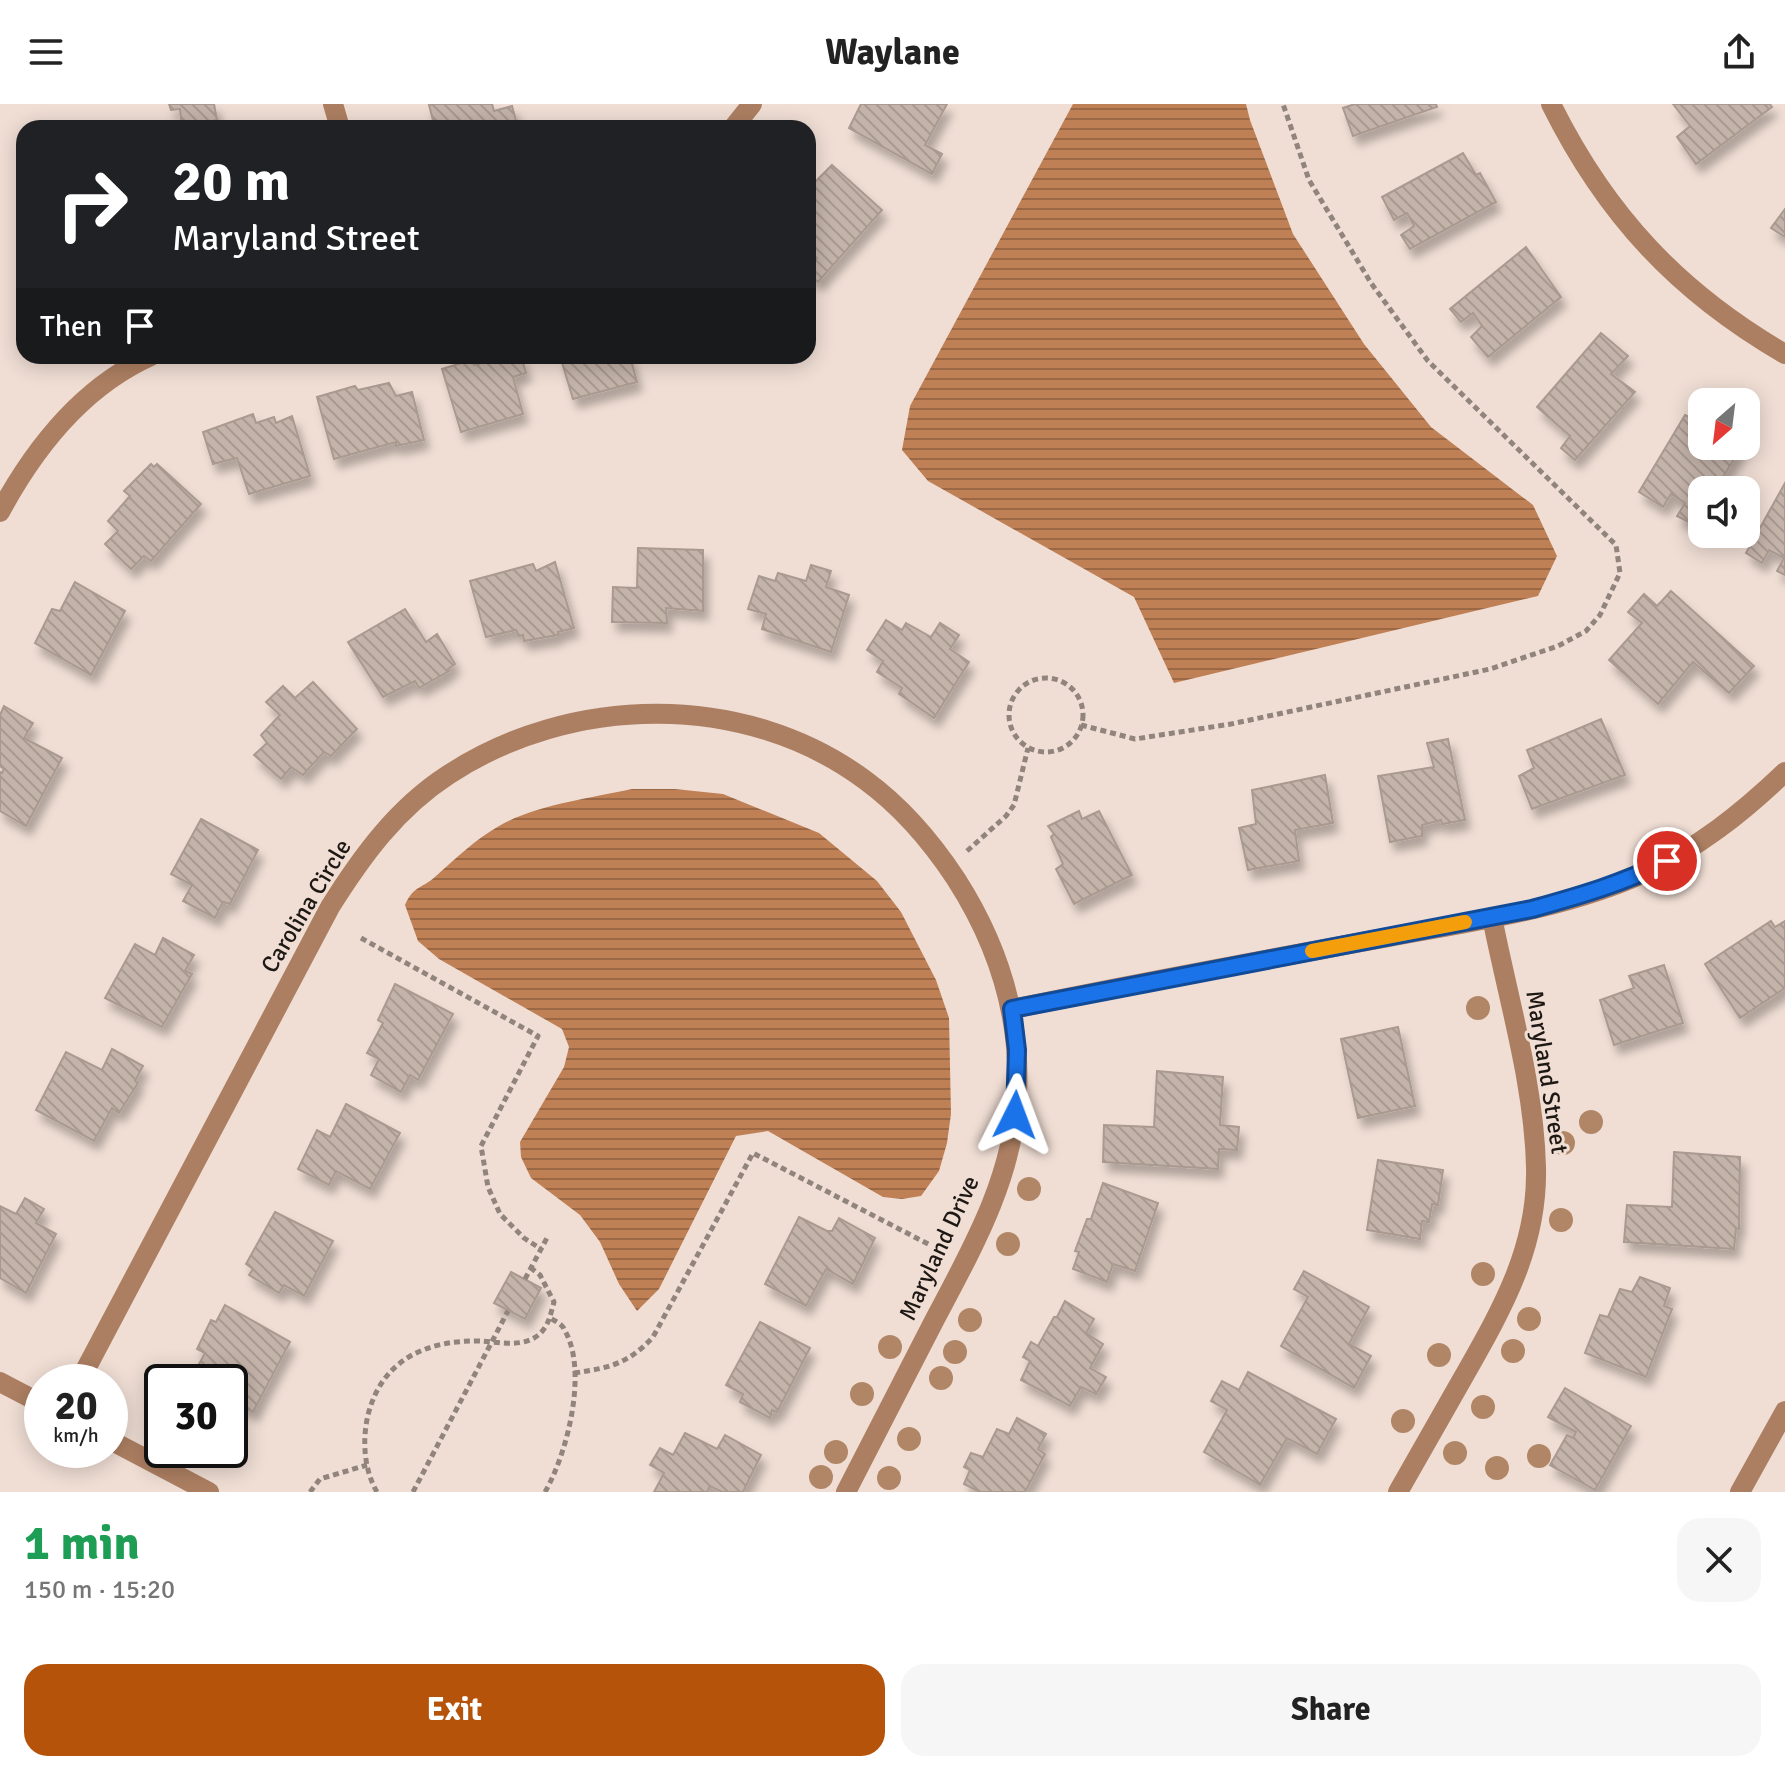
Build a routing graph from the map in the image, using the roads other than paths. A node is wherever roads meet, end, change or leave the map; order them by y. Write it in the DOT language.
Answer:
graph roads {
  1 [pos="752,104"];
  2 [pos="1551,104"];
  3 [pos="739,120"];
  4 [pos="1785,354"];
  5 [pos="133,364"];
  6 [pos="0,512"];
  7 [pos="1785,772"];
  8 [pos="1492,917"];
  9 [pos="1012,1009"];
  10 [pos="89,1364"];
  11 [pos="0,1382"];
  12 [pos="24,1395"];
  13 [pos="1785,1411"];
  14 [pos="128,1449"];
  15 [pos="209,1492"];
  16 [pos="846,1492"];
  17 [pos="1398,1492"];
  18 [pos="1740,1492"];
  1 -- 3 [label="street"];
  2 -- 4 [label="street"];
  5 -- 6 [label="street"];
  7 -- 8 [label="street"];
  8 -- 9 [label="street"];
  8 -- 17 [label="street, Maryland Street"];
  9 -- 10 [label="street, Carolina Circle"];
  9 -- 16 [label="street, Maryland Drive"];
  11 -- 12 [label="street"];
  13 -- 18 [label="street"];
  14 -- 15 [label="street"];
}
